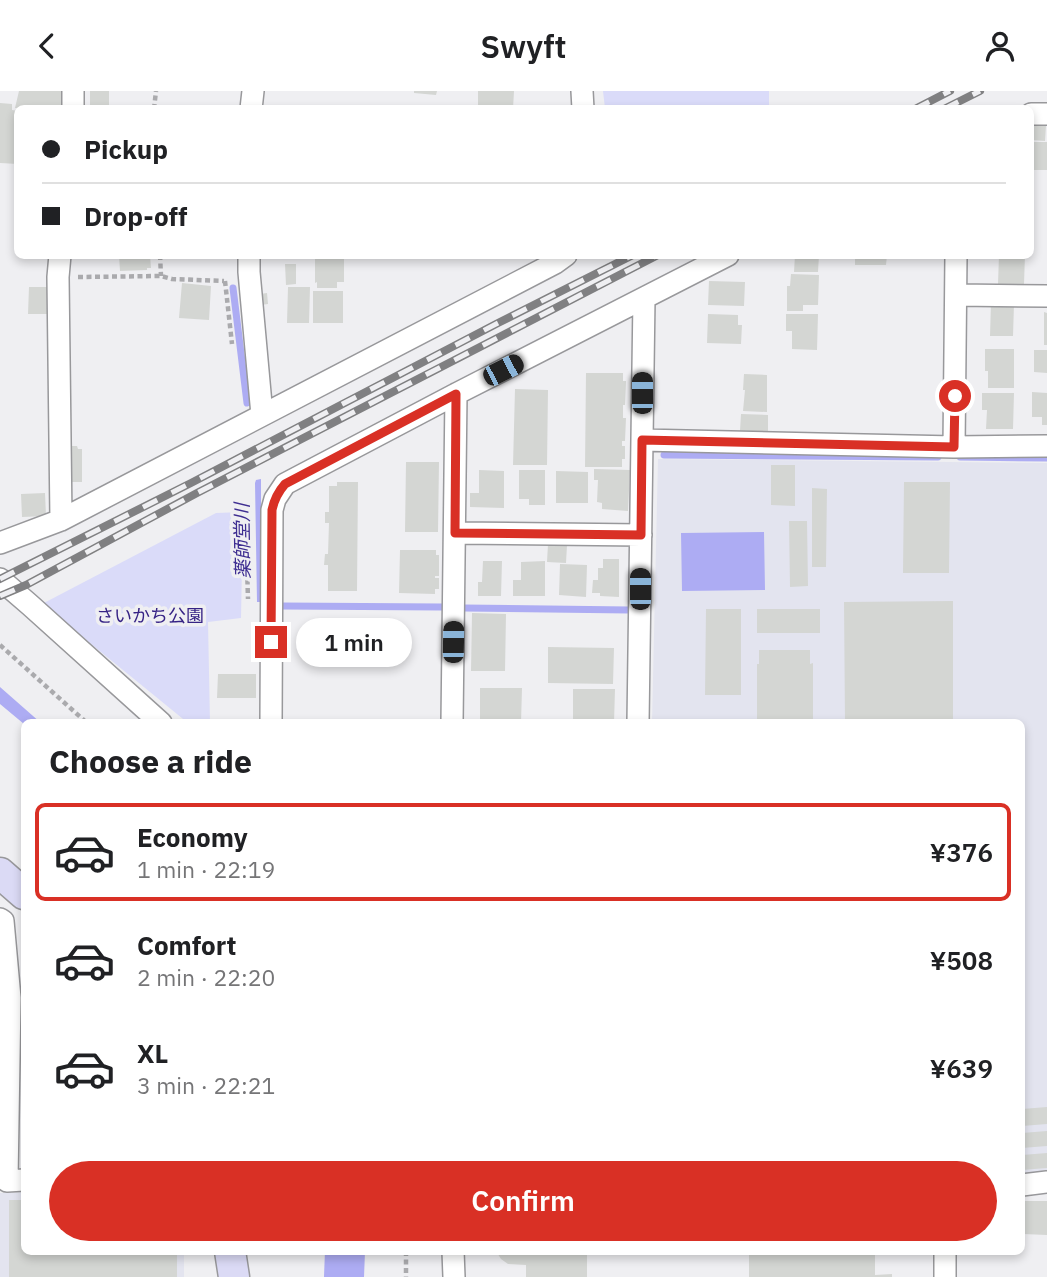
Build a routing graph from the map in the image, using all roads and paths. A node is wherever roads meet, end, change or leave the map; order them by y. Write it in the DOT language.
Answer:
graph roads {
  1 [pos="60,259"];
  2 [pos="160,259"];
  3 [pos="249,259"];
  4 [pos="560,259"];
  5 [pos="720,259"];
  6 [pos="956,259"];
  7 [pos="161,276"];
  8 [pos="58,277"];
  9 [pos="224,281"];
  10 [pos="956,295"];
  11 [pos="1047,296"];
  12 [pos="644,298"];
  13 [pos="456,394"];
  14 [pos="262,415"];
  15 [pos="642,440"];
  16 [pos="1047,446"];
  17 [pos="954,447"];
  18 [pos="61,520"];
  19 [pos="455,533"];
  20 [pos="641,535"];
  21 [pos="0,543"];
  22 [pos="0,579"];
  23 [pos="0,645"];
  24 [pos="82,719"];
  25 [pos="157,719"];
  26 [pos="271,719"];
  27 [pos="452,719"];
  28 [pos="638,719"];
  29 [pos="0,873"];
  30 [pos="21,891"];
  31 [pos="0,919"];
  32 [pos="5,998"];
  33 [pos="21,1180"];
  34 [pos="1047,1182"];
  35 [pos="1025,1185"];
  36 [pos="231,1255"];
  37 [pos="406,1255"];
  38 [pos="453,1255"];
  39 [pos="945,1255"];
  40 [pos="234,1277"];
  41 [pos="407,1277"];
  42 [pos="454,1277"];
  43 [pos="945,1277"];
  1 -- 8 [label="street"];
  2 -- 7 [label="path"];
  3 -- 14 [label="street"];
  4 -- 14 [label="street"];
  5 -- 12 [label="street"];
  6 -- 10 [label="street"];
  7 -- 8 [label="path"];
  7 -- 9 [label="path"];
  8 -- 18 [label="street"];
  10 -- 11 [label="street"];
  10 -- 17 [label="street"];
  12 -- 13 [label="street"];
  12 -- 15 [label="street"];
  13 -- 19 [label="street"];
  13 -- 26 [label="street"];
  14 -- 18 [label="street"];
  15 -- 17 [label="street"];
  15 -- 20 [label="street"];
  16 -- 17 [label="street"];
  18 -- 21 [label="street"];
  19 -- 20 [label="street"];
  19 -- 27 [label="street"];
  20 -- 28 [label="street"];
  22 -- 25 [label="street"];
  23 -- 24 [label="path"];
  29 -- 30 [label="street"];
  31 -- 32 [label="street"];
  32 -- 33 [label="street"];
  34 -- 35 [label="street"];
  36 -- 40 [label="street"];
  37 -- 41 [label="path"];
  38 -- 42 [label="street"];
  39 -- 43 [label="street"];
}
